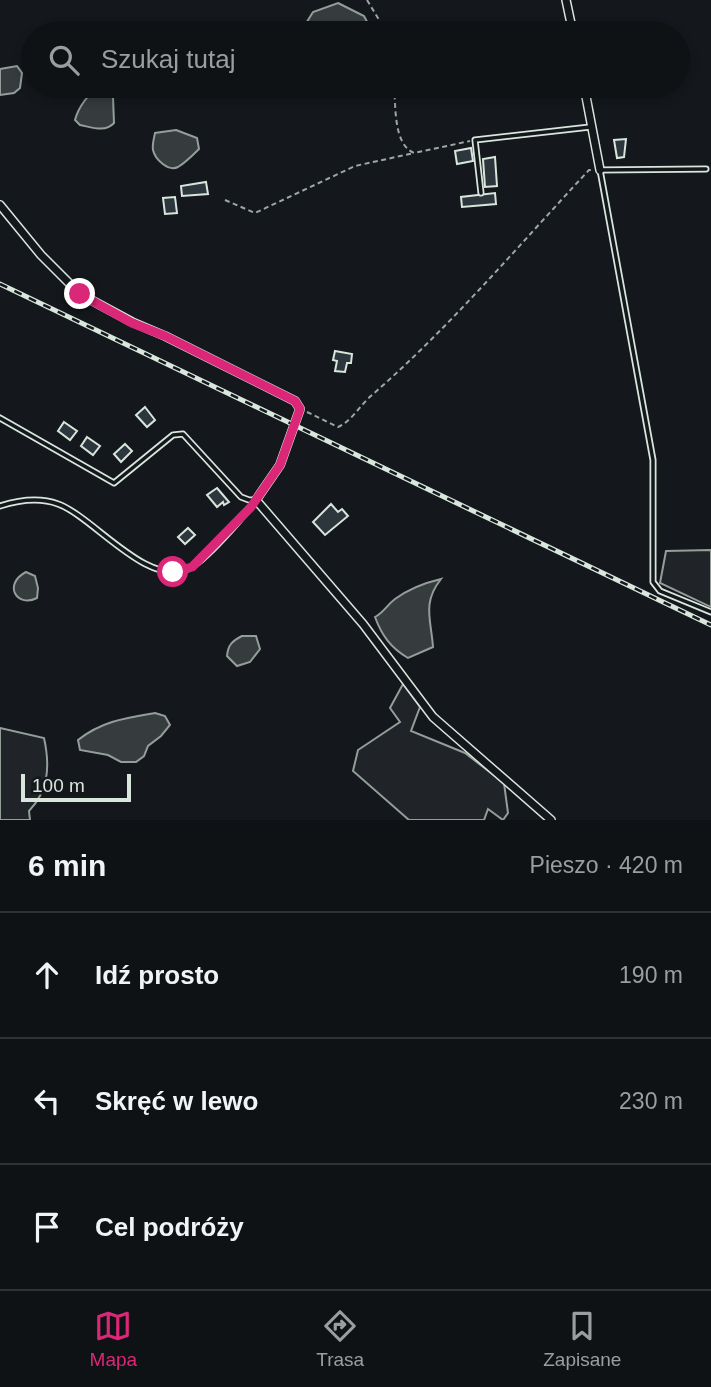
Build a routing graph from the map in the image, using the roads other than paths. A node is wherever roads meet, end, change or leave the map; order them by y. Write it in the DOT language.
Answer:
graph roads {
  1 [pos="566,0"];
  2 [pos="570,21"];
  3 [pos="586,98"];
  4 [pos="592,127"];
  5 [pos="706,169"];
  6 [pos="600,170"];
  7 [pos="481,192"];
  8 [pos="0,205"];
  9 [pos="0,418"];
  10 [pos="256,500"];
  11 [pos="0,506"];
  12 [pos="711,612"];
  13 [pos="551,820"];
  1 -- 2 [label="street"];
  3 -- 4 [label="street"];
  4 -- 6 [label="street"];
  4 -- 7 [label="lane"];
  5 -- 6 [label="lane"];
  6 -- 12 [label="lane"];
  8 -- 10 [label="street"];
  9 -- 10 [label="lane"];
  10 -- 11 [label="lane"];
  10 -- 13 [label="street"];
}
